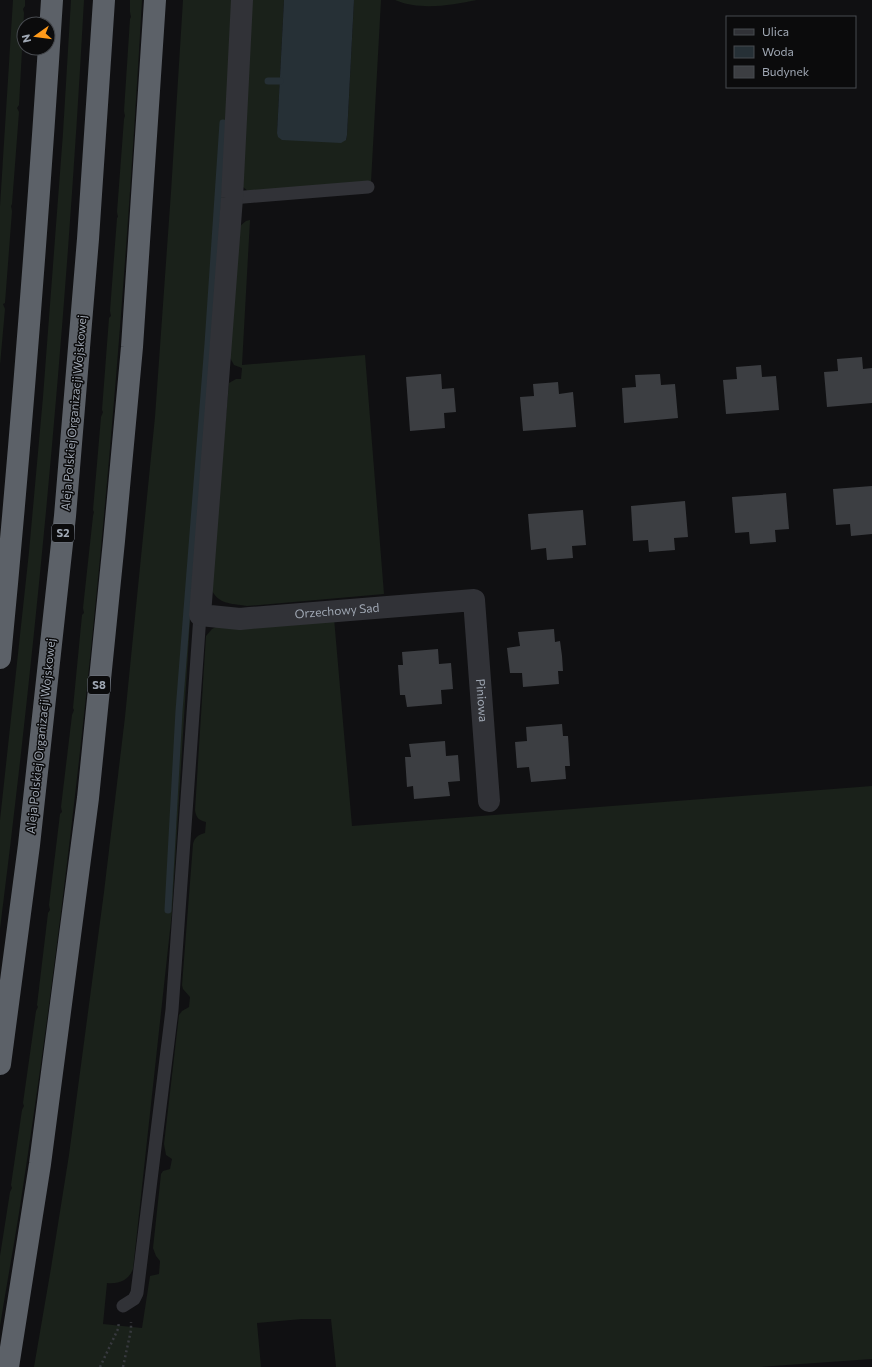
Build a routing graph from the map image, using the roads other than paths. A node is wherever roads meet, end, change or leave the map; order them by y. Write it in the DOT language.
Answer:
graph roads {
  1 [pos="52,0"];
  2 [pos="104,0"];
  3 [pos="155,0"];
  4 [pos="242,0"];
  5 [pos="368,187"];
  6 [pos="232,198"];
  7 [pos="474,600"];
  8 [pos="200,615"];
  9 [pos="0,658"];
  10 [pos="490,801"];
  11 [pos="0,1064"];
  12 [pos="125,1305"];
  13 [pos="8,1367"];
  1 -- 9 [label="highway"];
  2 -- 11 [label="highway, Aleja Polskiej Organizacji Wojskowej / S2"];
  3 -- 13 [label="highway, S8"];
  4 -- 6 [label="street"];
  5 -- 6 [label="lane"];
  6 -- 8 [label="street"];
  7 -- 8 [label="street, Orzechowy Sad"];
  7 -- 10 [label="street, Piniowa"];
  8 -- 12 [label="lane"];
}
